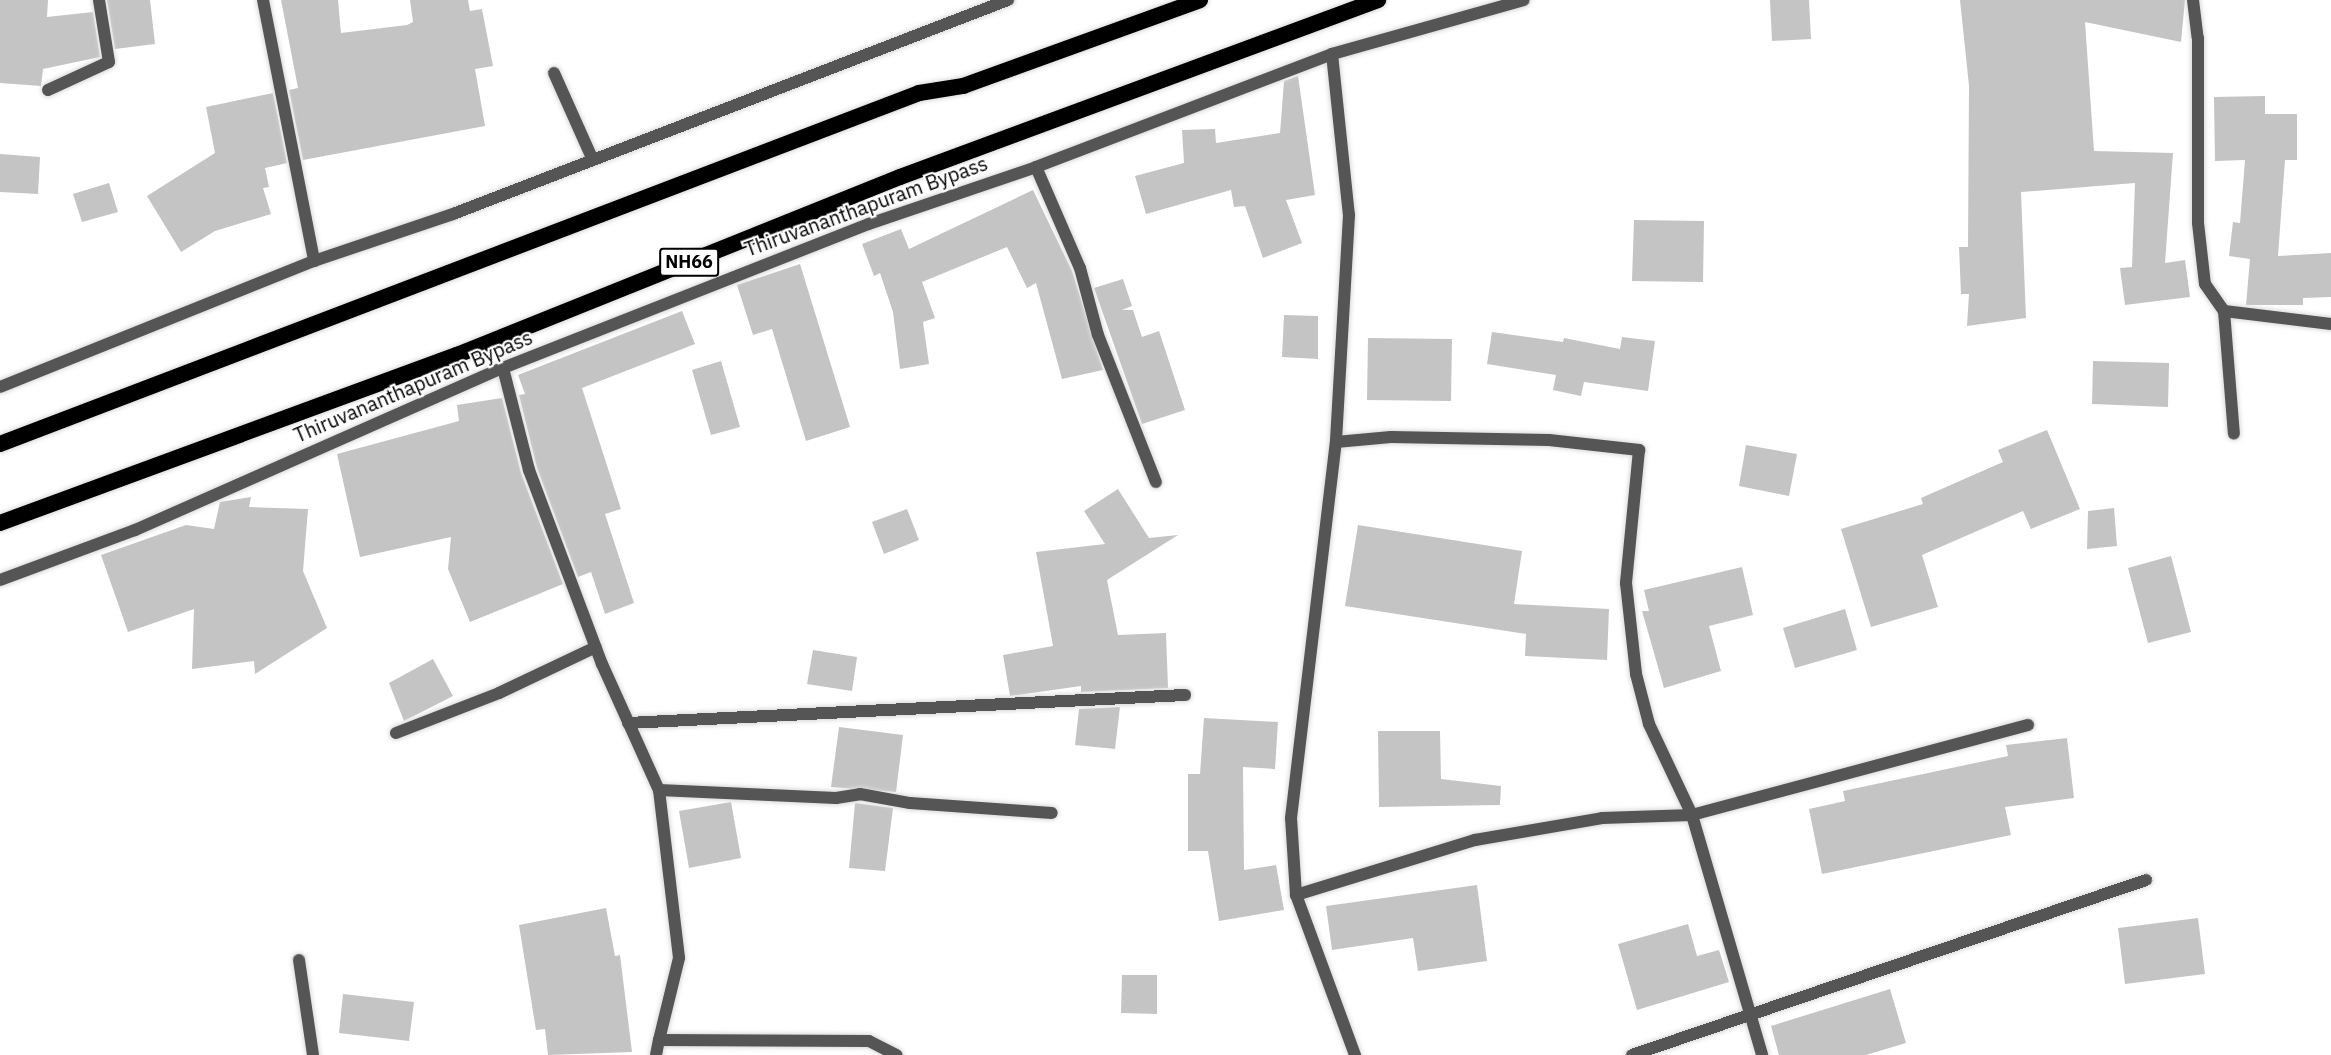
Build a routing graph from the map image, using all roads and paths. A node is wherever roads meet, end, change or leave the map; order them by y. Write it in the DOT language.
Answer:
graph roads {
  1 [pos="99,0"];
  2 [pos="263,0"];
  3 [pos="1008,0"];
  4 [pos="1200,0"];
  5 [pos="1378,0"];
  6 [pos="1524,0"];
  7 [pos="2193,0"];
  8 [pos="983,4"];
  9 [pos="1332,54"];
  10 [pos="554,73"];
  11 [pos="48,90"];
  12 [pos="593,160"];
  13 [pos="1036,167"];
  14 [pos="314,261"];
  15 [pos="2224,311"];
  16 [pos="2331,324"];
  17 [pos="502,368"];
  18 [pos="0,387"];
  19 [pos="2234,434"];
  20 [pos="1336,442"];
  21 [pos="0,444"];
  22 [pos="1156,482"];
  23 [pos="0,523"];
  24 [pos="0,580"];
  25 [pos="596,647"];
  26 [pos="1185,695"];
  27 [pos="628,723"];
  28 [pos="2028,725"];
  29 [pos="396,733"];
  30 [pos="659,790"];
  31 [pos="1052,813"];
  32 [pos="1692,815"];
  33 [pos="2146,880"];
  34 [pos="1296,895"];
  35 [pos="299,960"];
  36 [pos="1750,1016"];
  37 [pos="659,1040"];
  38 [pos="313,1055"];
  39 [pos="656,1055"];
  40 [pos="897,1055"];
  41 [pos="1354,1055"];
  42 [pos="1632,1055"];
  43 [pos="1762,1055"];
  1 -- 11 [label="street"];
  2 -- 14 [label="street"];
  3 -- 8 [label="street"];
  4 -- 21 [label="highway"];
  5 -- 23 [label="highway, Thiruvananthapuram Bypass / NH66"];
  6 -- 9 [label="street, Thiruvananthapuram Bypass"];
  7 -- 15 [label="street"];
  8 -- 12 [label="street"];
  9 -- 13 [label="street, Thiruvananthapuram Bypass"];
  9 -- 20 [label="street"];
  10 -- 12 [label="street"];
  12 -- 14 [label="street"];
  13 -- 17 [label="street, Thiruvananthapuram Bypass"];
  13 -- 22 [label="street"];
  14 -- 18 [label="street"];
  15 -- 16 [label="street"];
  15 -- 19 [label="street"];
  17 -- 24 [label="street, Thiruvananthapuram Bypass"];
  17 -- 25 [label="street"];
  20 -- 32 [label="street"];
  20 -- 34 [label="street"];
  25 -- 27 [label="street"];
  25 -- 29 [label="street"];
  26 -- 27 [label="street"];
  27 -- 30 [label="street"];
  28 -- 32 [label="street"];
  30 -- 31 [label="street"];
  30 -- 37 [label="street"];
  32 -- 34 [label="street"];
  32 -- 36 [label="street"];
  33 -- 36 [label="street"];
  34 -- 41 [label="street"];
  35 -- 38 [label="street"];
  36 -- 42 [label="street"];
  36 -- 43 [label="street"];
  37 -- 39 [label="street"];
  37 -- 40 [label="street"];
}
